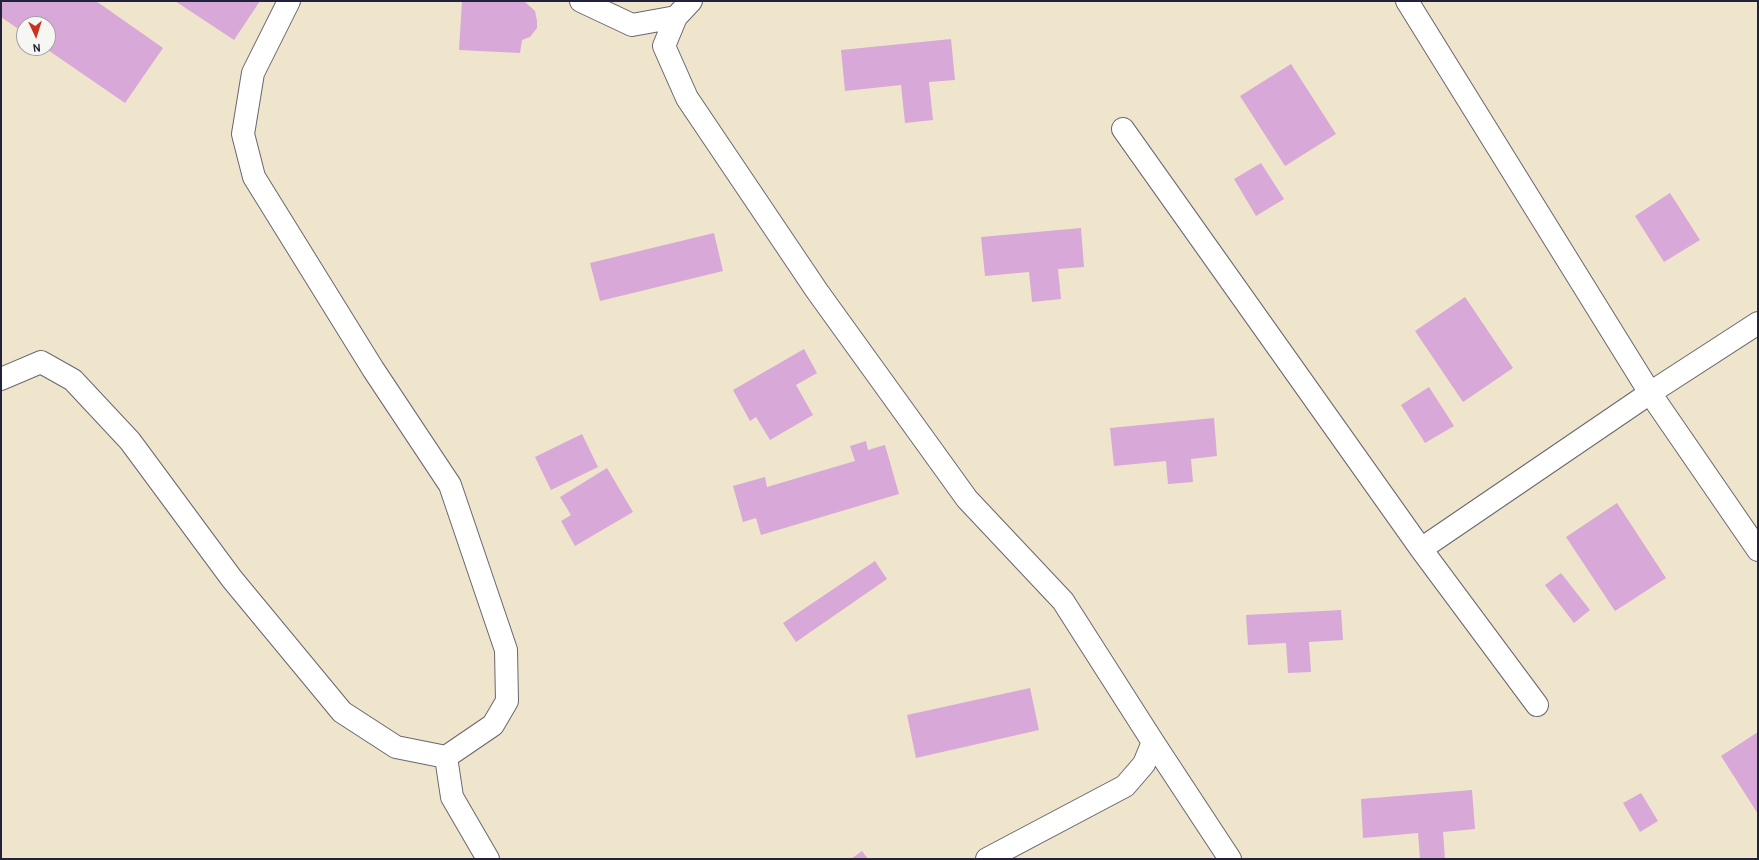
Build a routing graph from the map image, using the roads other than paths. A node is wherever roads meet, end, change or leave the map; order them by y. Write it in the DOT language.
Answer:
graph roads {
  1 [pos="289,1"];
  2 [pos="581,1"];
  3 [pos="691,1"];
  4 [pos="1407,1"];
  5 [pos="676,17"];
  6 [pos="1123,129"];
  7 [pos="1758,323"];
  8 [pos="1,379"];
  9 [pos="1650,393"];
  10 [pos="1421,549"];
  11 [pos="1758,550"];
  12 [pos="1537,705"];
  13 [pos="1153,742"];
  14 [pos="446,757"];
  15 [pos="488,859"];
  16 [pos="987,859"];
  17 [pos="1230,859"];
  1 -- 14 [label="street"];
  2 -- 5 [label="street"];
  3 -- 5 [label="street"];
  4 -- 9 [label="street"];
  5 -- 13 [label="street"];
  6 -- 10 [label="street"];
  7 -- 9 [label="street"];
  8 -- 14 [label="street"];
  9 -- 10 [label="street"];
  9 -- 11 [label="street"];
  10 -- 12 [label="street"];
  13 -- 16 [label="street"];
  13 -- 17 [label="street"];
  14 -- 15 [label="street"];
}
